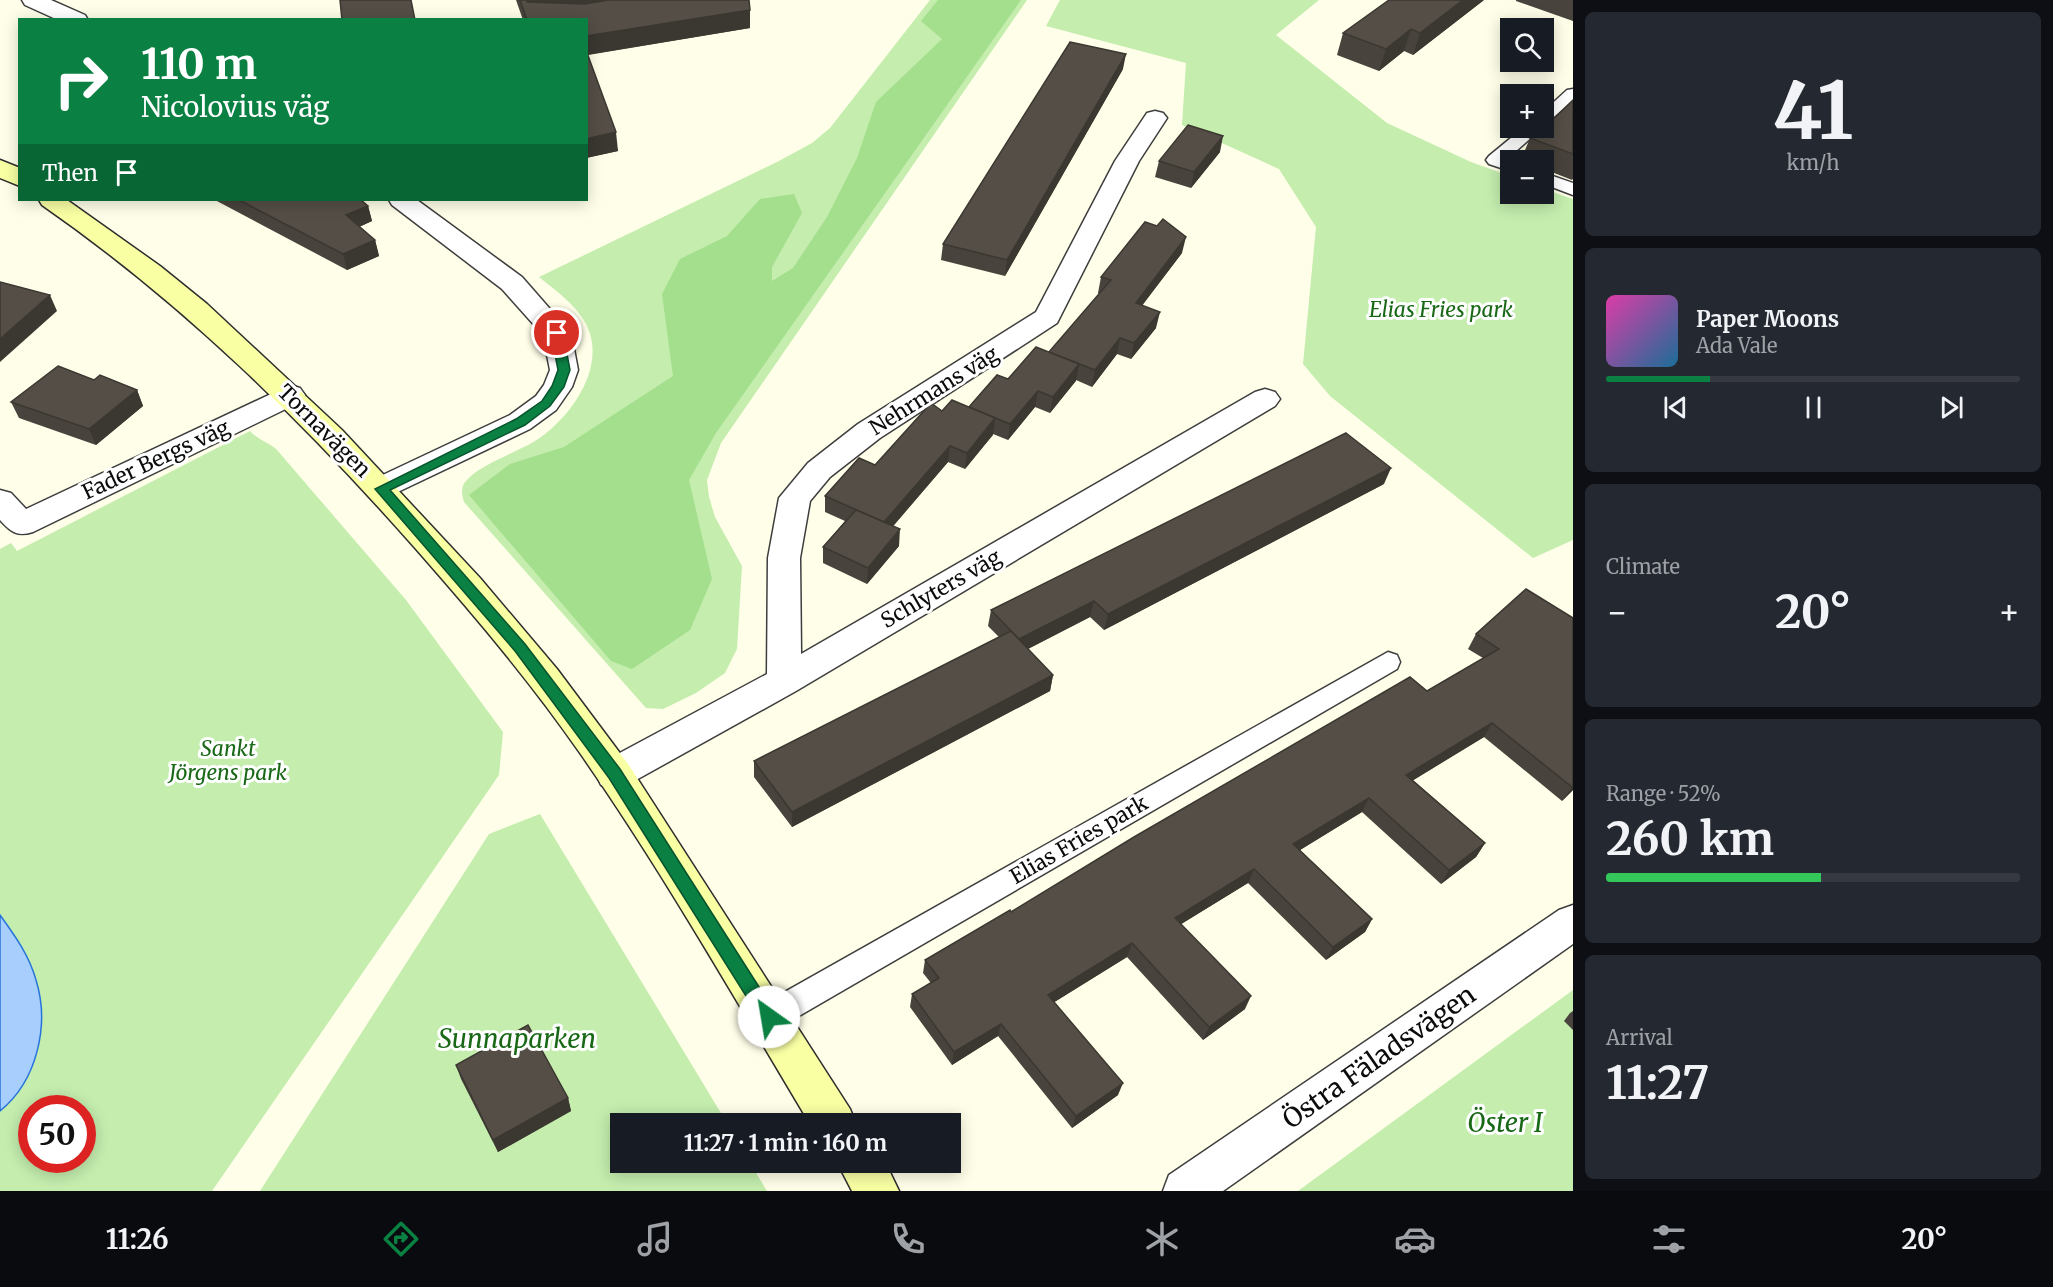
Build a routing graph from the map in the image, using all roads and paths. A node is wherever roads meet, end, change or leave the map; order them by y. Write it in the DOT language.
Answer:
graph roads {
  1 [pos="33,0"];
  2 [pos="73,18"];
  3 [pos="1573,94"];
  4 [pos="1554,110"];
  5 [pos="1155,118"];
  6 [pos="1521,138"];
  7 [pos="1507,150"];
  8 [pos="0,167"];
  9 [pos="18,178"];
  10 [pos="1554,182"];
  11 [pos="1573,190"];
  12 [pos="52,201"];
  13 [pos="402,201"];
  14 [pos="290,395"];
  15 [pos="1265,399"];
  16 [pos="381,489"];
  17 [pos="0,501"];
  18 [pos="1388,662"];
  19 [pos="784,681"];
  20 [pos="614,774"];
  21 [pos="1573,922"];
  22 [pos="769,1017"];
  23 [pos="828,1113"];
  24 [pos="866,1173"];
  25 [pos="877,1191"];
  26 [pos="1185,1191"];
  1 -- 2 [label="street"];
  3 -- 4 [label="lane"];
  5 -- 19 [label="street, Nehrmans väg"];
  6 -- 7 [label="lane"];
  8 -- 9 [label="main road"];
  10 -- 11 [label="lane"];
  12 -- 14 [label="main road, Tornavägen"];
  13 -- 16 [label="street"];
  14 -- 16 [label="main road, Tornavägen"];
  14 -- 17 [label="street, Fader Bergs väg"];
  15 -- 19 [label="street, Schlyters väg"];
  16 -- 20 [label="main road, Tornavägen"];
  18 -- 22 [label="lane, Elias Fries park"];
  19 -- 20 [label="street, Schlyters väg"];
  20 -- 22 [label="main road, Tornavägen"];
  21 -- 26 [label="street, Östra Fäladsvägen"];
  22 -- 23 [label="main road, Tornavägen"];
  24 -- 25 [label="main road"];
}
